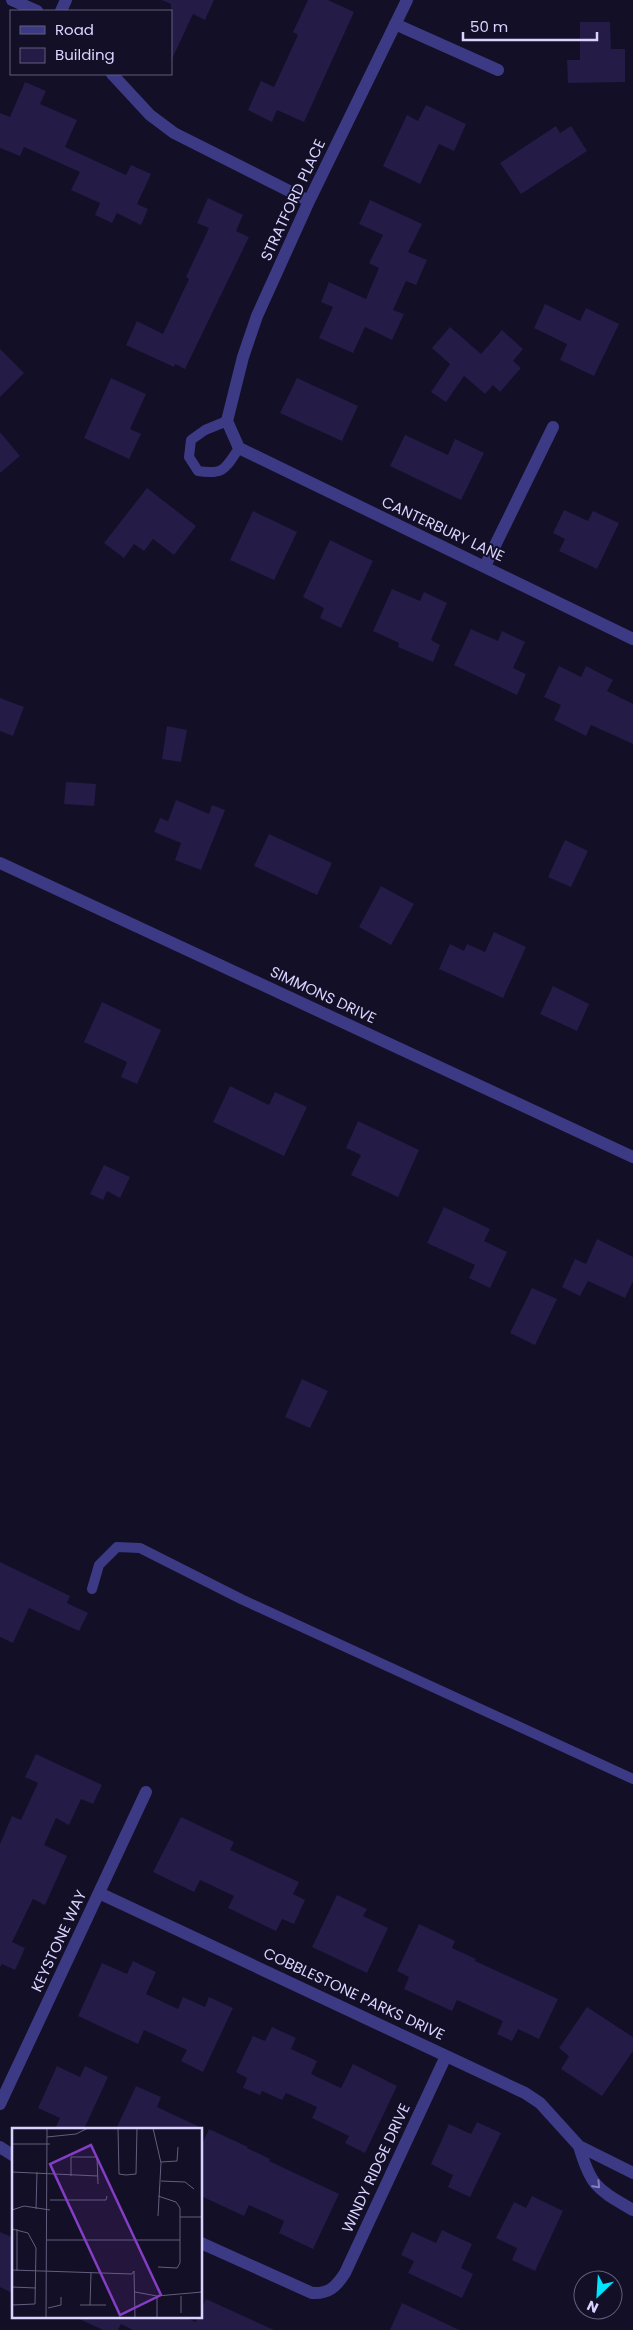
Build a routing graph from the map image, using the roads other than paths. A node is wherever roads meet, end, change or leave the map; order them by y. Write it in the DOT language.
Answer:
graph roads {
  1 [pos="12,0"];
  2 [pos="407,0"];
  3 [pos="34,10"];
  4 [pos="395,24"];
  5 [pos="498,70"];
  6 [pos="113,75"];
  7 [pos="310,202"];
  8 [pos="227,421"];
  9 [pos="553,427"];
  10 [pos="239,448"];
  11 [pos="485,566"];
  12 [pos="633,639"];
  13 [pos="0,863"];
  14 [pos="633,1158"];
  15 [pos="92,1589"];
  16 [pos="633,1779"];
  17 [pos="146,1792"];
  18 [pos="99,1893"];
  19 [pos="446,2056"];
  20 [pos="0,2104"];
  21 [pos="579,2146"];
  22 [pos="0,2147"];
  23 [pos="12,2155"];
  24 [pos="633,2173"];
  25 [pos="633,2210"];
  26 [pos="202,2243"];
  1 -- 3 [label="street"];
  2 -- 4 [label="street, STRATFORD PLACE"];
  4 -- 5 [label="street"];
  4 -- 7 [label="street, STRATFORD PLACE"];
  6 -- 7 [label="street"];
  7 -- 8 [label="street, STRATFORD PLACE"];
  8 -- 10 [label="street"];
  8 -- 10 [label="lane"];
  9 -- 11 [label="street"];
  10 -- 11 [label="street, CANTERBURY LANE"];
  11 -- 12 [label="street, CANTERBURY LANE"];
  13 -- 14 [label="street, SIMMONS DRIVE"];
  15 -- 16 [label="lane"];
  17 -- 18 [label="street, KEYSTONE WAY"];
  18 -- 19 [label="street, COBBLESTONE PARKS DRIVE"];
  18 -- 20 [label="street, KEYSTONE WAY"];
  19 -- 21 [label="street, COBBLESTONE PARKS DRIVE"];
  19 -- 26 [label="street, WINDY RIDGE DRIVE"];
  21 -- 24 [label="street, COBBLESTONE PARKS DRIVE"];
  21 -- 25 [label="street, COBBLESTONE PARKS DRIVE, one-way"];
  22 -- 23 [label="street"];
}
